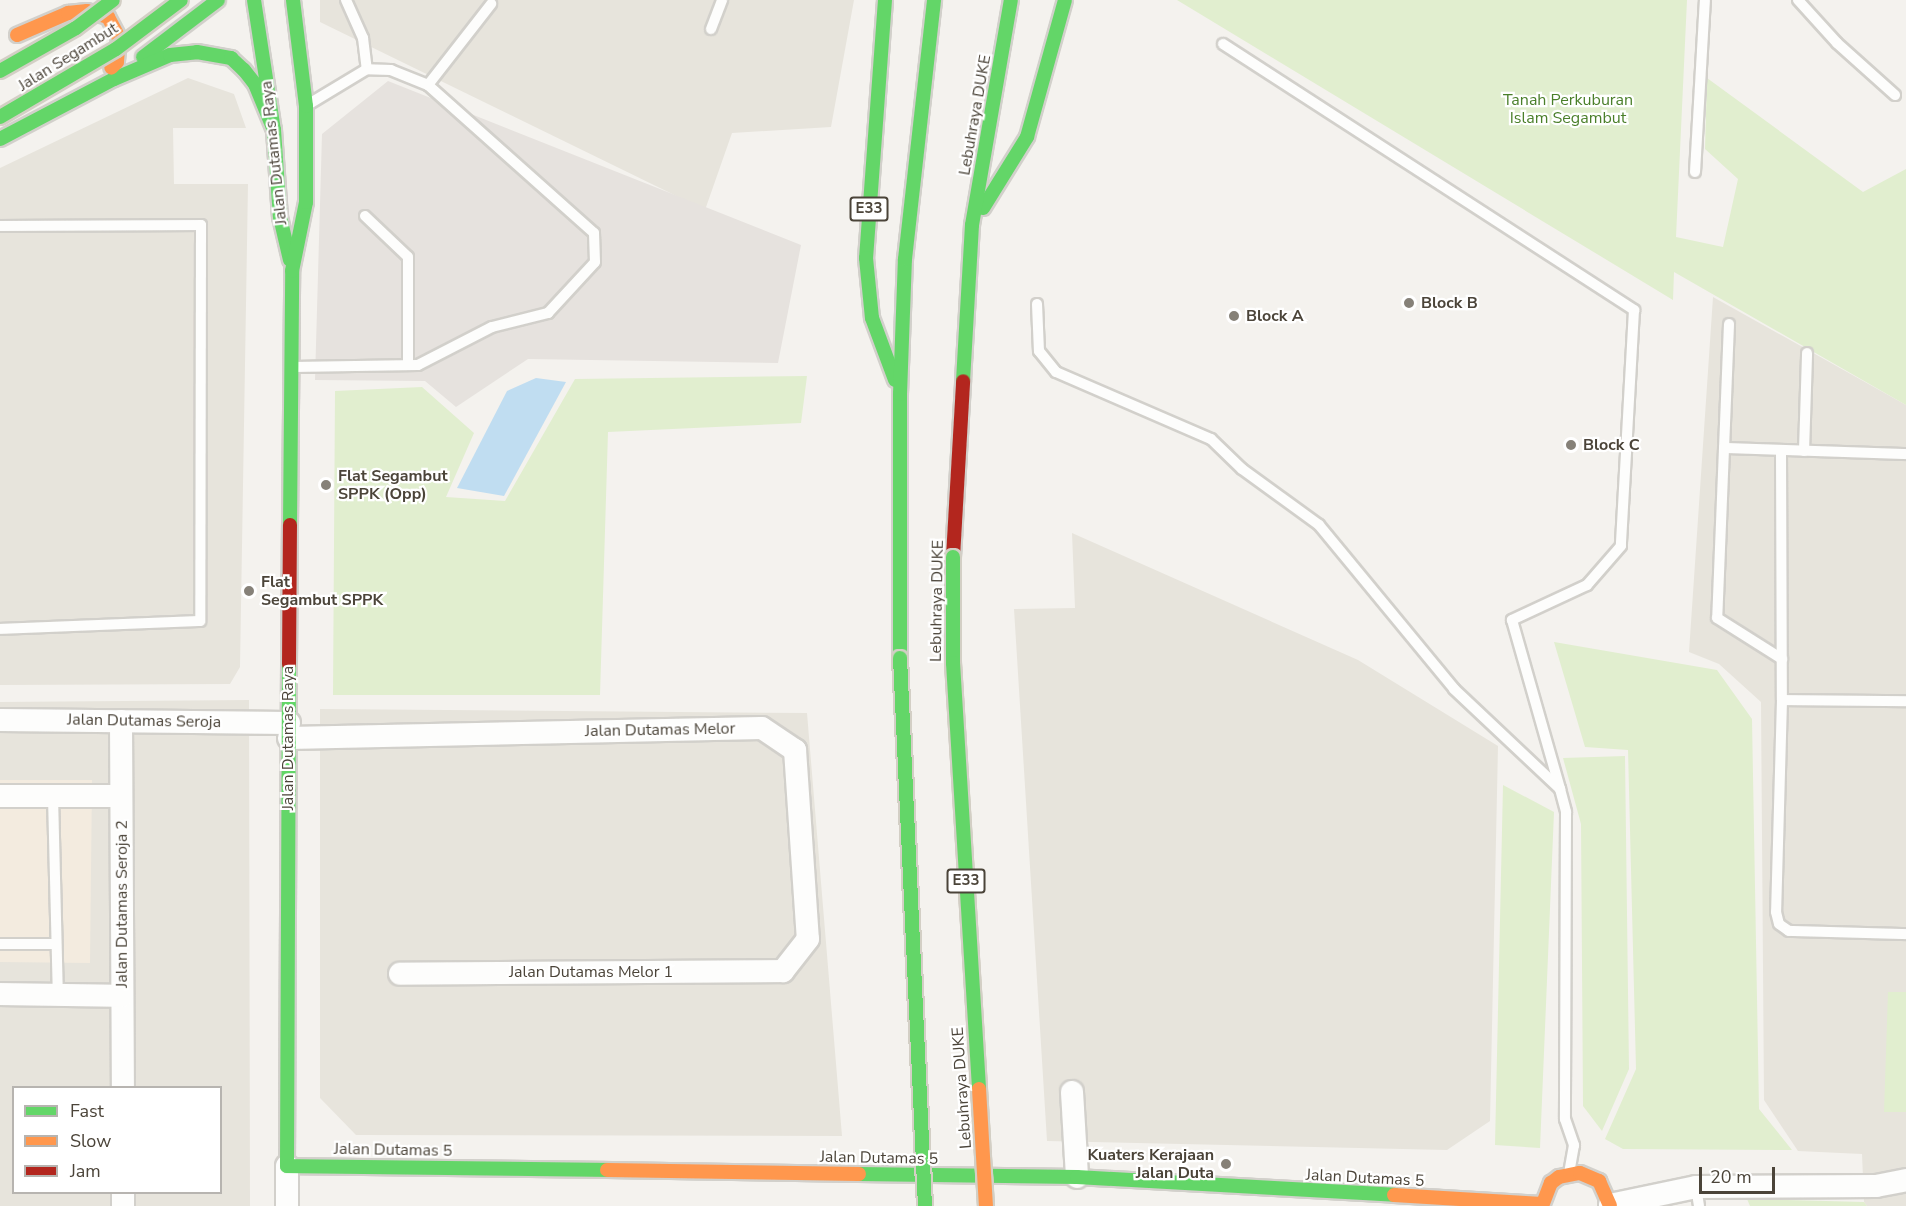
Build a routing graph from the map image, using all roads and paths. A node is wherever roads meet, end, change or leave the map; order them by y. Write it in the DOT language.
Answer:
graph roads {
  1 [pos="69,0"];
  2 [pos="113,0"];
  3 [pos="181,0"];
  4 [pos="218,0"];
  5 [pos="254,0"];
  6 [pos="293,0"];
  7 [pos="346,0"];
  8 [pos="722,0"];
  9 [pos="885,0"];
  10 [pos="934,0"];
  11 [pos="1011,0"];
  12 [pos="1065,0"];
  13 [pos="1705,0"];
  14 [pos="1798,0"];
  15 [pos="491,4"];
  16 [pos="711,29"];
  17 [pos="17,35"];
  18 [pos="0,44"];
  19 [pos="1223,44"];
  20 [pos="367,69"];
  21 [pos="0,71"];
  22 [pos="114,79"];
  23 [pos="428,85"];
  24 [pos="86,93"];
  25 [pos="1895,95"];
  26 [pos="306,106"];
  27 [pos="0,117"];
  28 [pos="274,130"];
  29 [pos="0,139"];
  30 [pos="1695,172"];
  31 [pos="365,216"];
  32 [pos="972,225"];
  33 [pos="0,226"];
  34 [pos="292,271"];
  35 [pos="1037,304"];
  36 [pos="1729,324"];
  37 [pos="1807,353"];
  38 [pos="408,365"];
  39 [pos="290,368"];
  40 [pos="900,394"];
  41 [pos="1724,448"];
  42 [pos="1781,450"];
  43 [pos="1803,451"];
  44 [pos="1906,454"];
  45 [pos="0,629"];
  46 [pos="1782,659"];
  47 [pos="1782,700"];
  48 [pos="1906,701"];
  49 [pos="0,720"];
  50 [pos="121,721"];
  51 [pos="289,730"];
  52 [pos="1560,789"];
  53 [pos="0,796"];
  54 [pos="53,796"];
  55 [pos="121,796"];
  56 [pos="1906,934"];
  57 [pos="0,944"];
  58 [pos="56,944"];
  59 [pos="783,971"];
  60 [pos="400,974"];
  61 [pos="0,994"];
  62 [pos="58,994"];
  63 [pos="122,996"];
  64 [pos="123,1086"];
  65 [pos="1072,1092"];
  66 [pos="287,1166"];
  67 [pos="1569,1173"];
  68 [pos="1077,1178"];
  69 [pos="1906,1180"];
  70 [pos="1697,1197"];
  71 [pos="1542,1205"];
  72 [pos="287,1206"];
  73 [pos="925,1206"];
  74 [pos="986,1206"];
  75 [pos="1610,1206"];
  1 -- 17 [label="main road"];
  2 -- 21 [label="main road, Jalan Segambut, bridge"];
  3 -- 27 [label="main road, Jalan Segambut, bridge"];
  4 -- 22 [label="main road"];
  5 -- 28 [label="main road, Jalan Dutamas Raya"];
  6 -- 26 [label="main road, Jalan Dutamas Raya"];
  7 -- 20 [label="lane"];
  8 -- 16 [label="lane"];
  9 -- 40 [label="main road, E33"];
  10 -- 40 [label="main road, E33"];
  11 -- 32 [label="main road, Lebuhraya DUKE / E33"];
  12 -- 32 [label="main road"];
  13 -- 30 [label="lane"];
  14 -- 25 [label="lane"];
  15 -- 23 [label="lane"];
  17 -- 18 [label="main road"];
  17 -- 24 [label="main road"];
  19 -- 52 [label="lane"];
  20 -- 23 [label="lane"];
  20 -- 26 [label="lane"];
  22 -- 24 [label="main road"];
  22 -- 28 [label="main road"];
  23 -- 38 [label="lane"];
  24 -- 29 [label="main road"];
  26 -- 34 [label="main road, Jalan Dutamas Raya"];
  28 -- 34 [label="main road, Jalan Dutamas Raya"];
  31 -- 38 [label="lane"];
  32 -- 74 [label="main road, Lebuhraya DUKE / E33, bridge"];
  33 -- 45 [label="lane"];
  34 -- 39 [label="main road, Jalan Dutamas Raya"];
  35 -- 52 [label="lane"];
  36 -- 41 [label="lane"];
  37 -- 43 [label="lane"];
  38 -- 39 [label="lane"];
  39 -- 51 [label="main road, Jalan Dutamas Raya"];
  40 -- 73 [label="main road, E33, bridge"];
  41 -- 42 [label="lane"];
  41 -- 46 [label="lane"];
  42 -- 43 [label="lane"];
  42 -- 46 [label="lane"];
  43 -- 44 [label="lane"];
  46 -- 47 [label="lane"];
  47 -- 48 [label="lane"];
  47 -- 56 [label="lane"];
  49 -- 50 [label="street, Jalan Dutamas Seroja"];
  50 -- 51 [label="street, Jalan Dutamas Seroja"];
  50 -- 55 [label="street, Jalan Dutamas Seroja 2"];
  51 -- 59 [label="street, Jalan Dutamas Melor"];
  51 -- 66 [label="main road, Jalan Dutamas Raya"];
  52 -- 67 [label="lane"];
  53 -- 54 [label="street"];
  54 -- 55 [label="street"];
  54 -- 58 [label="lane"];
  55 -- 63 [label="street, Jalan Dutamas Seroja 2"];
  57 -- 58 [label="lane"];
  58 -- 62 [label="lane"];
  59 -- 60 [label="street, Jalan Dutamas Melor 1"];
  61 -- 62 [label="street"];
  62 -- 63 [label="street"];
  63 -- 64 [label="street, Jalan Dutamas Seroja 2"];
  65 -- 68 [label="street"];
  66 -- 68 [label="main road, Jalan Dutamas 5"];
  66 -- 72 [label="street, Jalan Dutamas Raya"];
  67 -- 71 [label="main road"];
  67 -- 75 [label="main road"];
  68 -- 71 [label="main road, Jalan Dutamas 5"];
  69 -- 70 [label="street"];
  70 -- 75 [label="street"];
}
